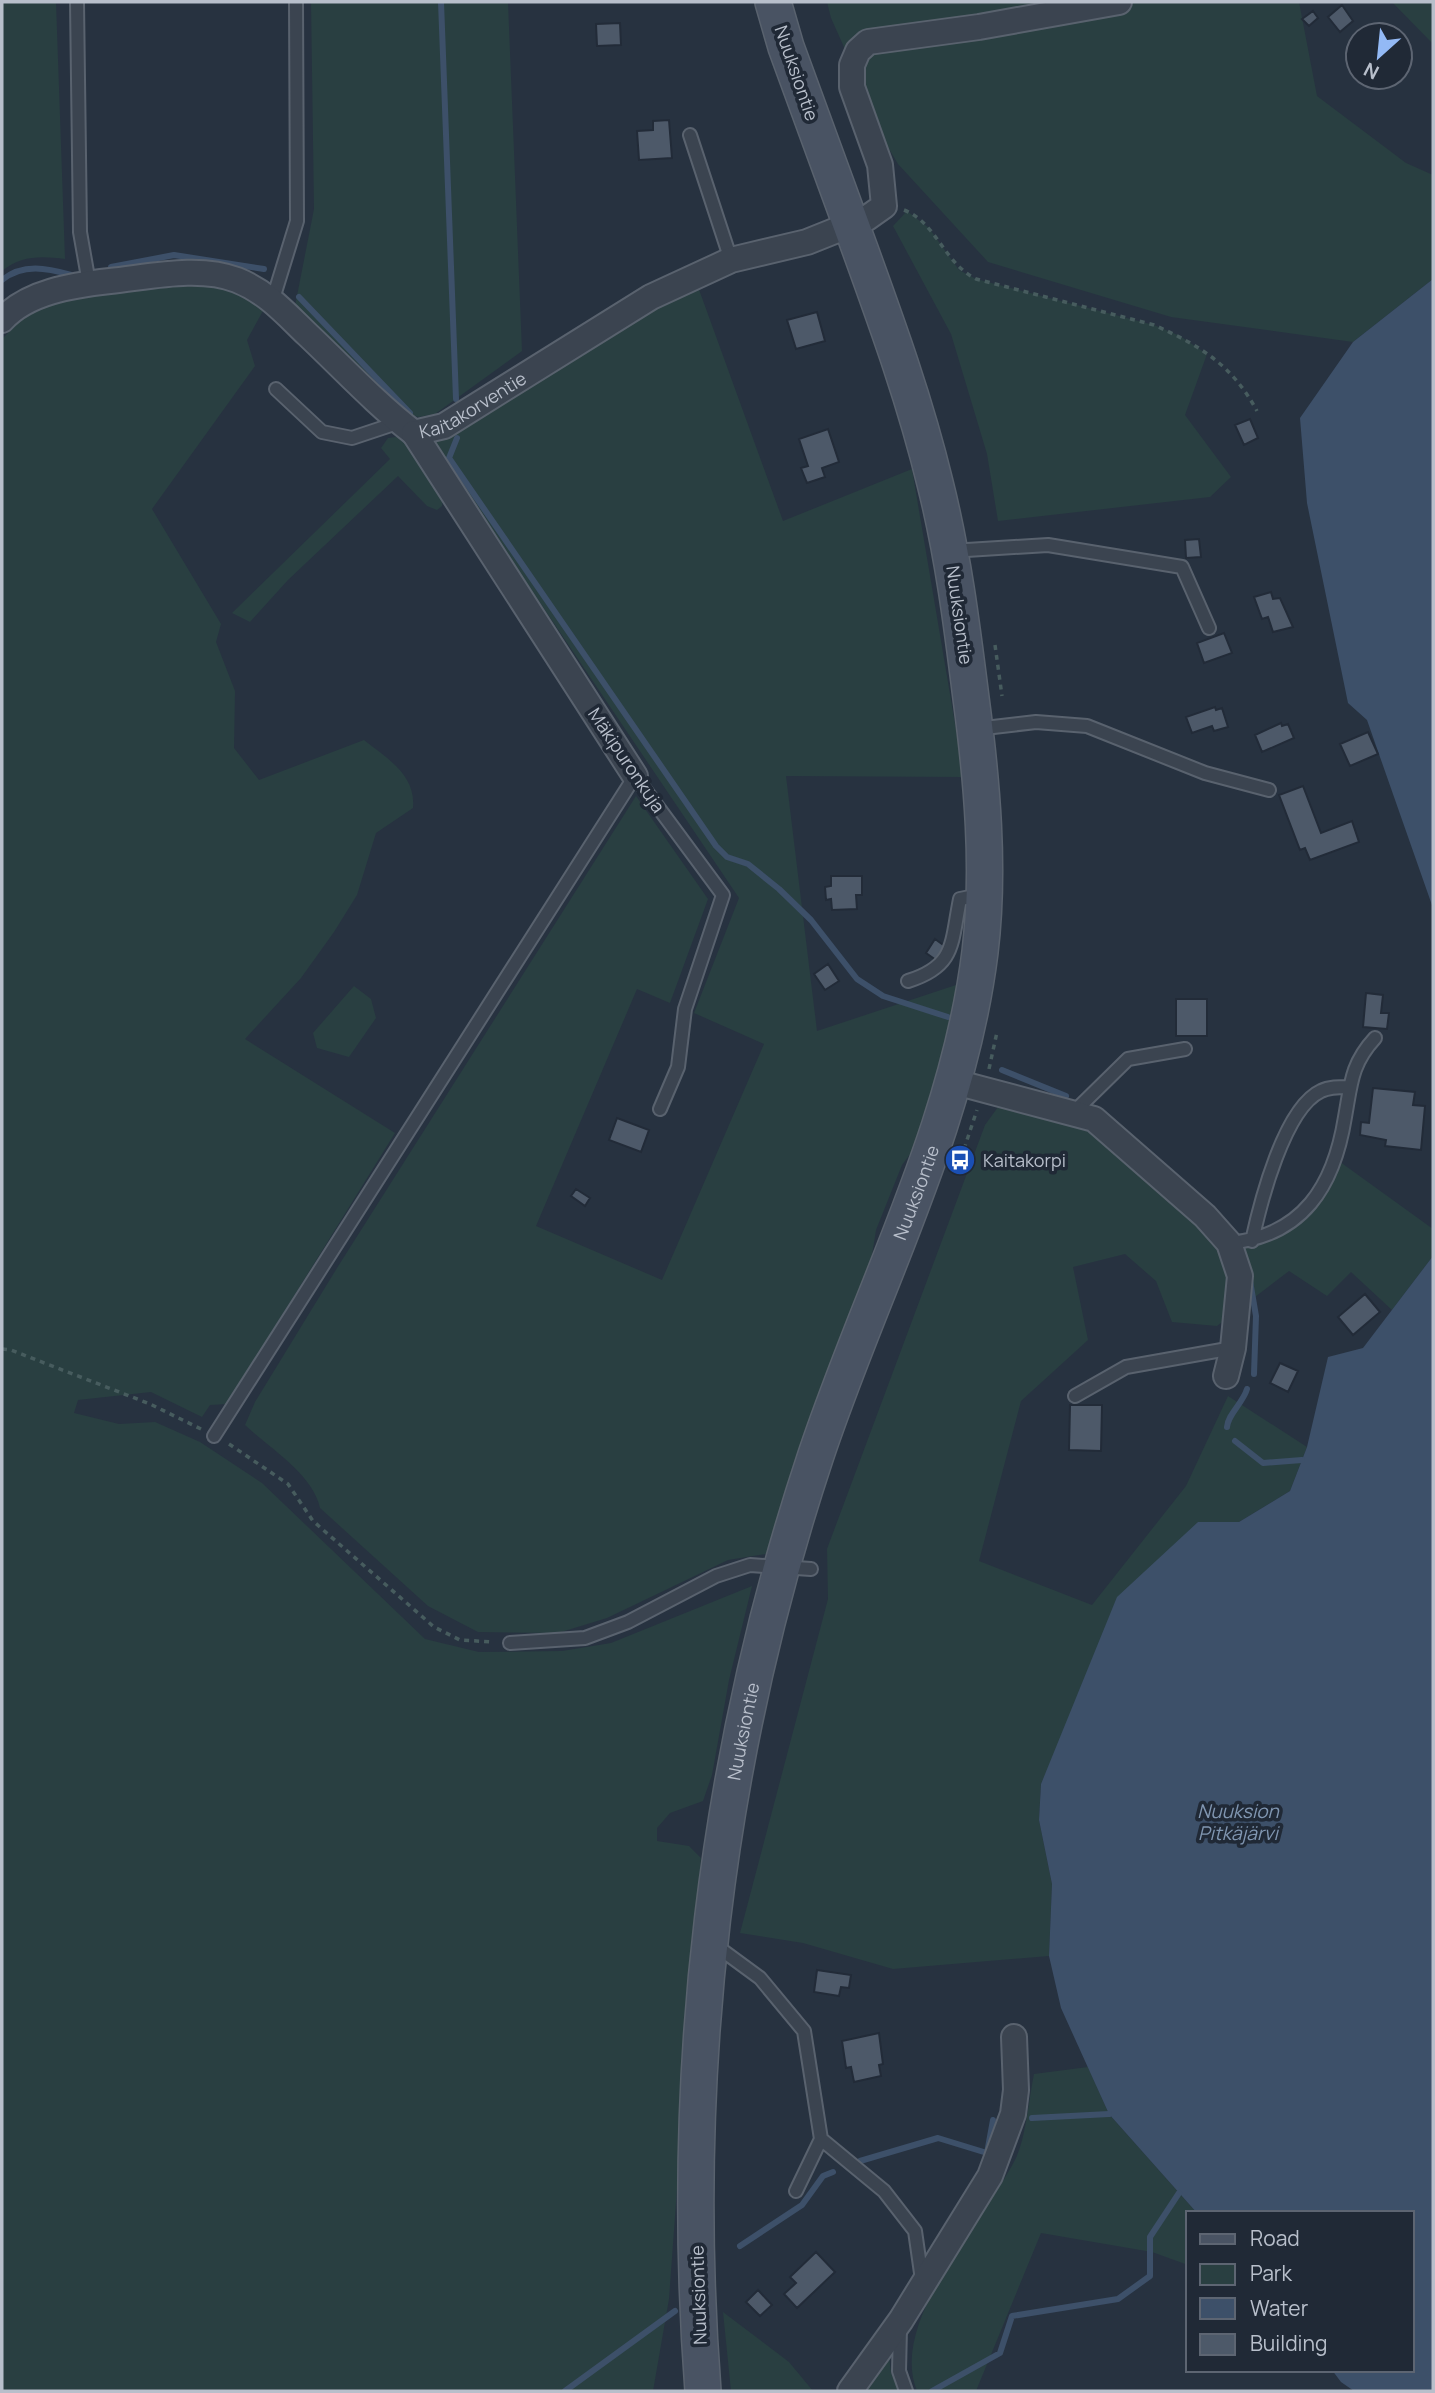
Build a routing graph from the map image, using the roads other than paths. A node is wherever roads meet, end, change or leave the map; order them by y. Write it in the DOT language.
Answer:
graph roads {
  1 [pos="76,2"];
  2 [pos="296,2"];
  3 [pos="774,2"];
  4 [pos="1119,2"];
  5 [pos="690,135"];
  6 [pos="851,225"];
  7 [pos="730,260"];
  8 [pos="89,283"];
  9 [pos="273,299"];
  10 [pos="2,320"];
  11 [pos="276,389"];
  12 [pos="407,428"];
  13 [pos="951,551"];
  14 [pos="1209,628"];
  15 [pos="990,727"];
  16 [pos="635,776"];
  17 [pos="1269,790"];
  18 [pos="984,895"];
  19 [pos="908,981"];
  20 [pos="1375,1038"];
  21 [pos="1185,1049"];
  22 [pos="970,1086"];
  23 [pos="1348,1087"];
  24 [pos="660,1109"];
  25 [pos="1074,1112"];
  26 [pos="1240,1242"];
  27 [pos="1233,1348"];
  28 [pos="1226,1376"];
  29 [pos="1075,1396"];
  30 [pos="215,1436"];
  31 [pos="796,1568"];
  32 [pos="510,1643"];
  33 [pos="708,1941"];
  34 [pos="1014,2037"];
  35 [pos="821,2139"];
  36 [pos="796,2191"];
  37 [pos="923,2284"];
  38 [pos="901,2320"];
  39 [pos="703,2391"];
  40 [pos="850,2391"];
  41 [pos="906,2391"];
  1 -- 8 [label="lane"];
  2 -- 9 [label="lane"];
  3 -- 6 [label="street, Nuuksiontie"];
  4 -- 6 [label="street, Kaitakorventie"];
  5 -- 7 [label="lane"];
  6 -- 7 [label="street, Kaitakorventie"];
  6 -- 13 [label="street, Nuuksiontie"];
  7 -- 12 [label="street, Kaitakorventie"];
  8 -- 9 [label="street, Kaitakorventie"];
  8 -- 10 [label="street, Kaitakorventie"];
  9 -- 12 [label="street, Kaitakorventie"];
  11 -- 12 [label="lane"];
  12 -- 16 [label="street, Mäkipuronkuja"];
  13 -- 14 [label="lane"];
  13 -- 15 [label="street, Nuuksiontie"];
  15 -- 17 [label="lane"];
  15 -- 18 [label="street, Nuuksiontie"];
  16 -- 24 [label="lane, Mäkipuronkuja"];
  16 -- 30 [label="lane"];
  18 -- 19 [label="lane"];
  18 -- 22 [label="street, Nuuksiontie"];
  20 -- 23 [label="lane"];
  21 -- 25 [label="lane"];
  22 -- 25 [label="street"];
  22 -- 31 [label="street, Nuuksiontie"];
  23 -- 26 [label="lane"];
  23 -- 26 [label="lane"];
  25 -- 26 [label="street"];
  26 -- 27 [label="street"];
  27 -- 28 [label="street"];
  27 -- 29 [label="lane"];
  31 -- 32 [label="lane"];
  31 -- 33 [label="street, Nuuksiontie"];
  33 -- 35 [label="lane"];
  33 -- 39 [label="street, Nuuksiontie"];
  34 -- 37 [label="street"];
  35 -- 36 [label="lane"];
  35 -- 37 [label="lane"];
  37 -- 38 [label="street"];
  38 -- 40 [label="street"];
  38 -- 41 [label="lane"];
}
